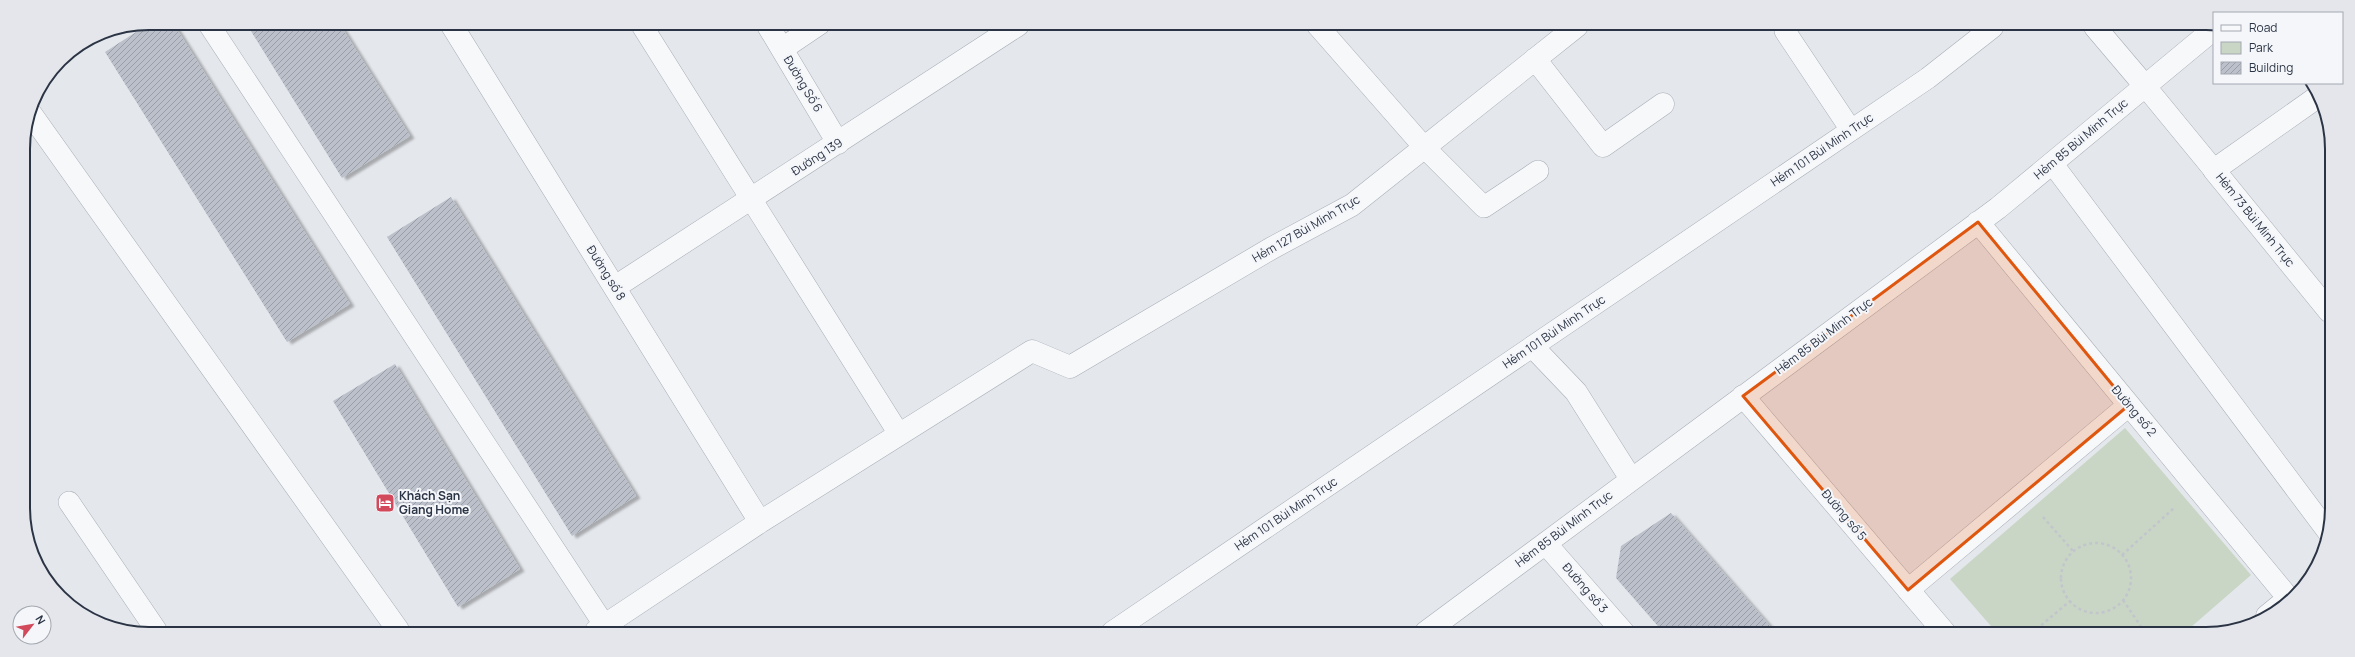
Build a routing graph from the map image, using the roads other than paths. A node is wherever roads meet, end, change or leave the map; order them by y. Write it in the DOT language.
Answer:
graph roads {
  1 [pos="213,30"];
  2 [pos="455,30"];
  3 [pos="645,30"];
  4 [pos="771,30"];
  5 [pos="810,30"];
  6 [pos="1010,30"];
  7 [pos="1321,30"];
  8 [pos="1572,30"];
  9 [pos="1989,30"];
  10 [pos="2098,30"];
  11 [pos="2212,30"];
  12 [pos="1785,31"];
  13 [pos="782,49"];
  14 [pos="1535,59"];
  15 [pos="2145,86"];
  16 [pos="2314,99"];
  17 [pos="1663,104"];
  18 [pos="34,118"];
  19 [pos="1851,130"];
  20 [pos="838,143"];
  21 [pos="1424,148"];
  22 [pos="2052,163"];
  23 [pos="2214,170"];
  24 [pos="1538,171"];
  25 [pos="751,199"];
  26 [pos="1978,222"];
  27 [pos="614,287"];
  28 [pos="2325,306"];
  29 [pos="1533,347"];
  30 [pos="1743,396"];
  31 [pos="2129,405"];
  32 [pos="899,434"];
  33 [pos="1631,479"];
  34 [pos="69,502"];
  35 [pos="760,522"];
  36 [pos="2324,526"];
  37 [pos="1546,544"];
  38 [pos="1908,590"];
  39 [pos="2286,595"];
  40 [pos="154,627"];
  41 [pos="396,627"];
  42 [pos="599,627"];
  43 [pos="602,627"];
  44 [pos="1119,627"];
  45 [pos="1433,627"];
  46 [pos="1619,627"];
  47 [pos="1940,627"];
  1 -- 42 [label="lane"];
  2 -- 27 [label="street, Đường số 8"];
  3 -- 25 [label="lane"];
  4 -- 13 [label="street, Đường Số 6"];
  5 -- 13 [label="street"];
  6 -- 20 [label="street, Đường 139"];
  7 -- 21 [label="lane"];
  8 -- 14 [label="street, Hẻm 127 Bùi Minh Trực"];
  9 -- 19 [label="lane, Hẻm 101 Bùi Minh Trực"];
  10 -- 15 [label="street"];
  11 -- 15 [label="street, Hẻm 85 Bùi Minh Trực"];
  12 -- 19 [label="lane"];
  13 -- 20 [label="street, Đường Số 6"];
  14 -- 17 [label="street"];
  14 -- 21 [label="street, Hẻm 127 Bùi Minh Trực"];
  15 -- 22 [label="street, Hẻm 85 Bùi Minh Trực"];
  15 -- 23 [label="lane"];
  16 -- 23 [label="street, Hẻm 73 Bùi Minh Trực"];
  18 -- 41 [label="street"];
  19 -- 29 [label="lane, Hẻm 101 Bùi Minh Trực"];
  20 -- 25 [label="street, Đường 139"];
  21 -- 24 [label="lane"];
  21 -- 32 [label="street, Hẻm 127 Bùi Minh Trực"];
  22 -- 26 [label="street, Hẻm 85 Bùi Minh Trực"];
  22 -- 36 [label="lane"];
  23 -- 28 [label="street, Hẻm 73 Bùi Minh Trực"];
  25 -- 27 [label="street, Đường 139"];
  25 -- 32 [label="lane"];
  26 -- 30 [label="street, Hẻm 85 Bùi Minh Trực"];
  26 -- 31 [label="street, Đường số 2"];
  27 -- 35 [label="street, Đường số 8"];
  29 -- 33 [label="street"];
  29 -- 44 [label="lane, Hẻm 101 Bùi Minh Trực"];
  30 -- 33 [label="street, Hẻm 85 Bùi Minh Trực"];
  30 -- 38 [label="street, Đường số 5"];
  31 -- 38 [label="street"];
  31 -- 39 [label="street, Đường số 2"];
  32 -- 35 [label="street"];
  33 -- 37 [label="street, Hẻm 85 Bùi Minh Trực"];
  34 -- 40 [label="lane"];
  35 -- 43 [label="street"];
  37 -- 45 [label="street, Hẻm 85 Bùi Minh Trực"];
  37 -- 46 [label="street, Đường số 3"];
  38 -- 47 [label="street, Đường số 5"];
}
